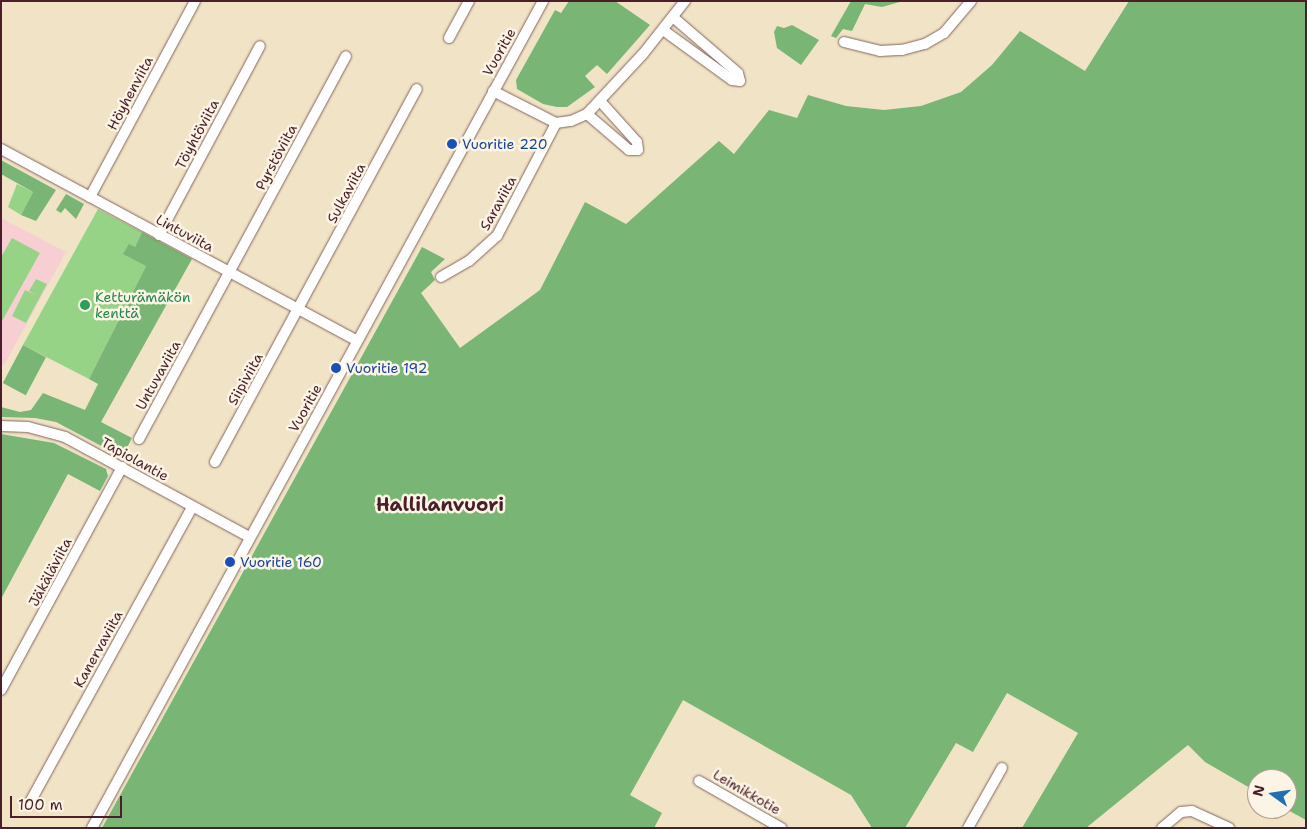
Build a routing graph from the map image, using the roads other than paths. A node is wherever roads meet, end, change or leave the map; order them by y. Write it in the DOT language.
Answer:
graph roads {
  1 [pos="195,1"];
  2 [pos="469,1"];
  3 [pos="543,1"];
  4 [pos="685,1"];
  5 [pos="971,1"];
  6 [pos="673,17"];
  7 [pos="663,30"];
  8 [pos="449,38"];
  9 [pos="844,42"];
  10 [pos="260,46"];
  11 [pos="346,56"];
  12 [pos="417,89"];
  13 [pos="492,91"];
  14 [pos="600,101"];
  15 [pos="587,114"];
  16 [pos="556,123"];
  17 [pos="1,148"];
  18 [pos="90,197"];
  19 [pos="159,235"];
  20 [pos="230,272"];
  21 [pos="441,277"];
  22 [pos="299,310"];
  23 [pos="357,341"];
  24 [pos="1,426"];
  25 [pos="139,439"];
  26 [pos="215,462"];
  27 [pos="122,467"];
  28 [pos="192,507"];
  29 [pos="249,537"];
  30 [pos="1,690"];
  31 [pos="1002,768"];
  32 [pos="699,781"];
  33 [pos="29,804"];
  34 [pos="92,828"];
  35 [pos="781,828"];
  36 [pos="968,828"];
  37 [pos="1162,828"];
  38 [pos="1229,828"];
  1 -- 18 [label="street, Höyhenviita"];
  2 -- 8 [label="street"];
  3 -- 13 [label="street, Vuoritie"];
  4 -- 6 [label="street"];
  5 -- 9 [label="street"];
  6 -- 7 [label="street"];
  6 -- 7 [label="street"];
  7 -- 14 [label="street"];
  10 -- 19 [label="street, Töyhtöviita"];
  11 -- 20 [label="street, Pyrstöviita"];
  12 -- 22 [label="street, Sulkaviita"];
  13 -- 16 [label="street"];
  13 -- 23 [label="street, Vuoritie"];
  14 -- 15 [label="street"];
  14 -- 15 [label="street"];
  15 -- 16 [label="street"];
  16 -- 21 [label="street, Saraviita"];
  17 -- 18 [label="street, Lintuviita"];
  18 -- 19 [label="street, Lintuviita"];
  19 -- 20 [label="street, Lintuviita"];
  20 -- 22 [label="street, Lintuviita"];
  20 -- 25 [label="street, Untuvaviita"];
  22 -- 23 [label="street, Lintuviita"];
  22 -- 26 [label="street, Siipiviita"];
  23 -- 29 [label="street, Vuoritie"];
  24 -- 27 [label="street, Tapiolantie"];
  27 -- 28 [label="street, Tapiolantie"];
  27 -- 30 [label="street, Jäkäläviita"];
  28 -- 29 [label="street, Tapiolantie"];
  28 -- 33 [label="street, Kanervaviita"];
  29 -- 34 [label="street, Vuoritie"];
  31 -- 36 [label="street"];
  32 -- 35 [label="street, Leimikkotie"];
  37 -- 38 [label="street"];
}
